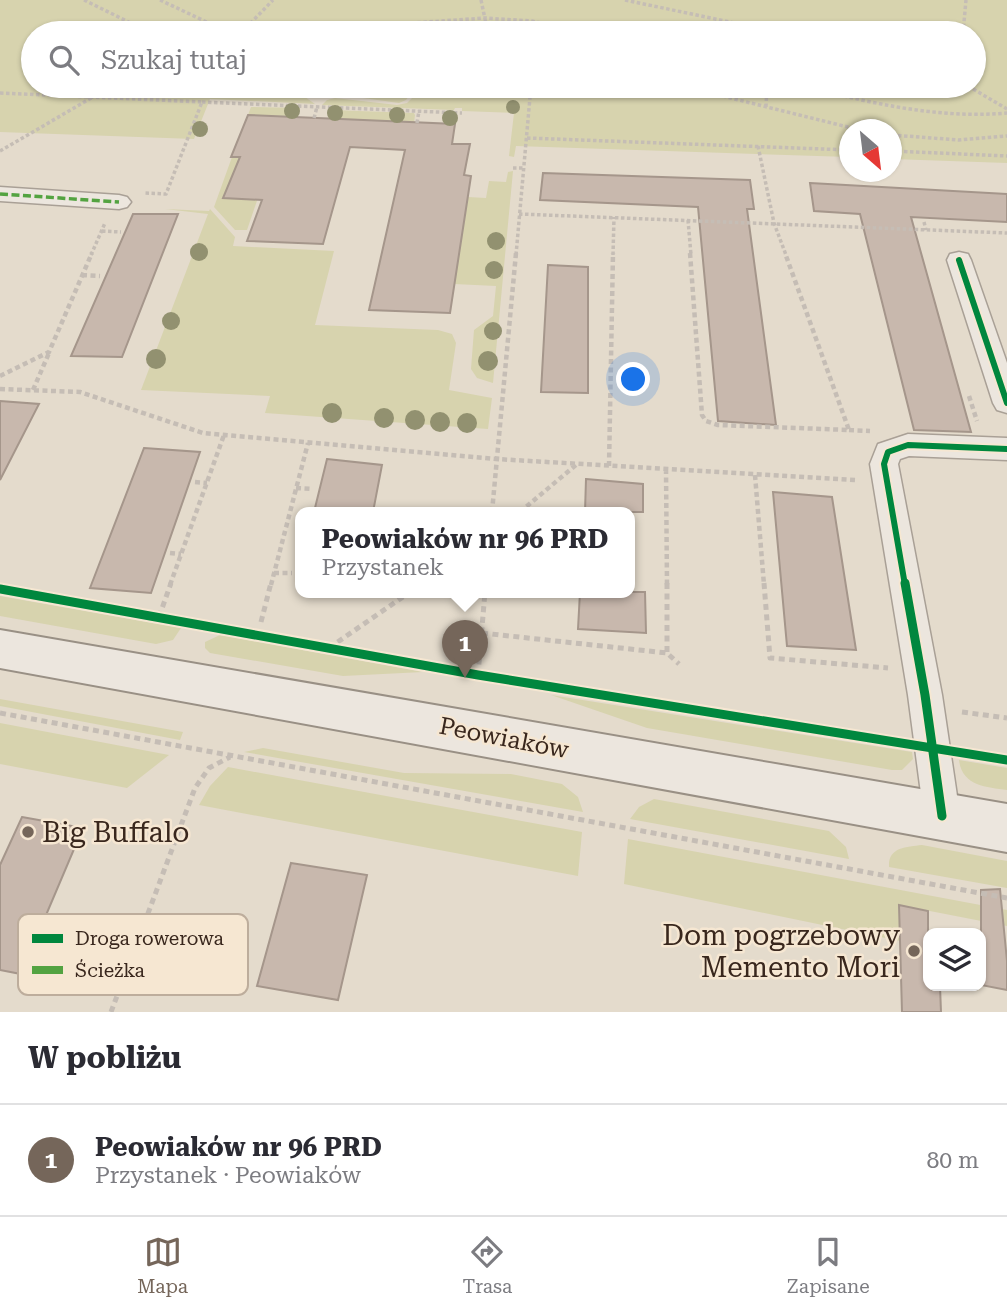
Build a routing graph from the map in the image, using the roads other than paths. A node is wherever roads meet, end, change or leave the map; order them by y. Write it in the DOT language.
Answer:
graph roads {
  1 [pos="0,194"];
  2 [pos="113,211"];
  3 [pos="959,260"];
  4 [pos="1007,404"];
  5 [pos="1007,449"];
  6 [pos="0,649"];
  7 [pos="942,816"];
  8 [pos="1007,828"];
  1 -- 2 [label="street"];
  3 -- 4 [label="street"];
  5 -- 7 [label="street"];
  6 -- 7 [label="main road, Peowiaków"];
  7 -- 8 [label="main road, Peowiaków"];
}
